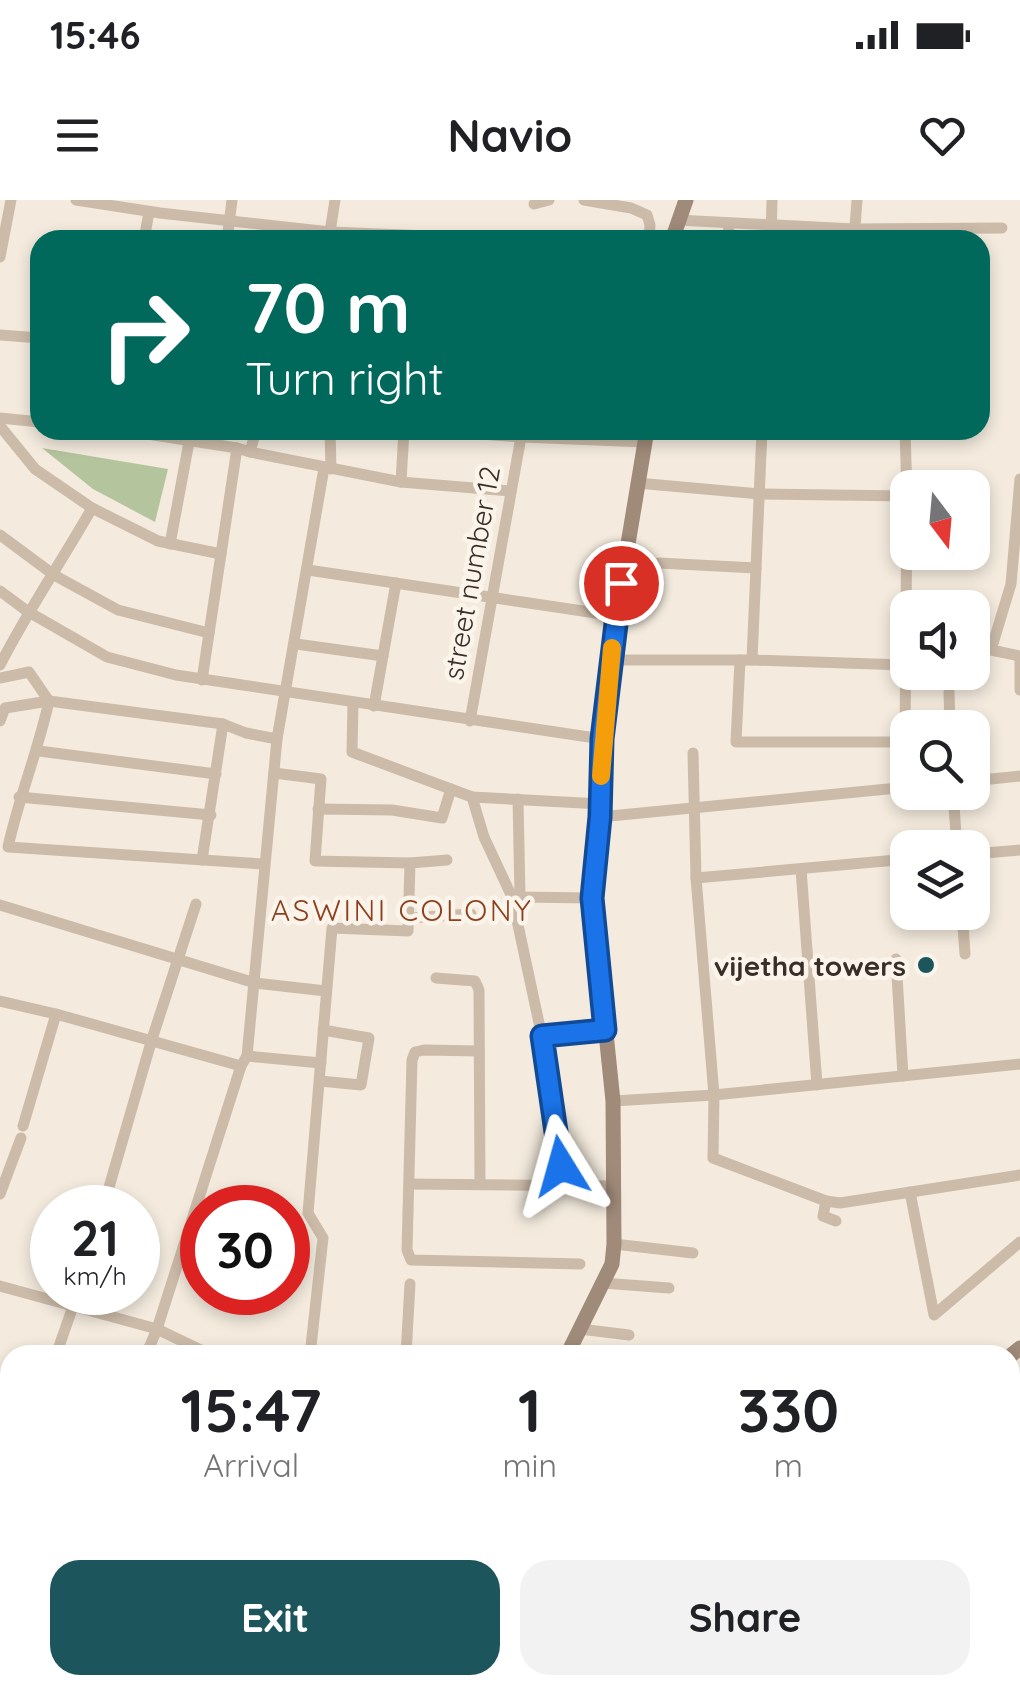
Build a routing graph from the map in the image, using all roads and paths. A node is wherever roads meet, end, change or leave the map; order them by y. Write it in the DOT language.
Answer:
graph roads {
  1 [pos="10,200"];
  2 [pos="76,200"];
  3 [pos="232,200"];
  4 [pos="335,200"];
  5 [pos="549,200"];
  6 [pos="584,200"];
  7 [pos="686,200"];
  8 [pos="772,200"];
  9 [pos="857,200"];
  10 [pos="90,201"];
  11 [pos="534,204"];
  12 [pos="157,208"];
  13 [pos="229,220"];
  14 [pos="677,220"];
  15 [pos="730,224"];
  16 [pos="772,225"];
  17 [pos="1002,228"];
  18 [pos="228,230"];
  19 [pos="278,230"];
  20 [pos="330,230"];
  21 [pos="649,230"];
  22 [pos="674,230"];
  23 [pos="729,230"];
  24 [pos="772,230"];
  25 [pos="818,230"];
  26 [pos="854,230"];
  27 [pos="953,230"];
  28 [pos="0,257"];
  29 [pos="0,335"];
  30 [pos="30,337"];
  31 [pos="0,422"];
  32 [pos="30,422"];
  33 [pos="179,440"];
  34 [pos="253,440"];
  35 [pos="329,440"];
  36 [pos="403,440"];
  37 [pos="520,440"];
  38 [pos="645,440"];
  39 [pos="762,440"];
  40 [pos="905,440"];
  41 [pos="190,442"];
  42 [pos="237,448"];
  43 [pos="250,452"];
  44 [pos="328,469"];
  45 [pos="907,470"];
  46 [pos="1020,479"];
  47 [pos="401,482"];
  48 [pos="638,482"];
  49 [pos="512,491"];
  50 [pos="760,494"];
  51 [pos="890,496"];
  52 [pos="1019,496"];
  53 [pos="92,508"];
  54 [pos="0,535"];
  55 [pos="170,544"];
  56 [pos="221,554"];
  57 [pos="659,563"];
  58 [pos="756,568"];
  59 [pos="308,570"];
  60 [pos="54,574"];
  61 [pos="396,583"];
  62 [pos="1016,584"];
  63 [pos="0,590"];
  64 [pos="492,598"];
  65 [pos="28,611"];
  66 [pos="616,616"];
  67 [pos="209,633"];
  68 [pos="296,644"];
  69 [pos="383,656"];
  70 [pos="611,660"];
  71 [pos="746,660"];
  72 [pos="0,665"];
  73 [pos="890,665"];
  74 [pos="0,678"];
  75 [pos="202,680"];
  76 [pos="905,690"];
  77 [pos="1020,690"];
  78 [pos="949,692"];
  79 [pos="286,694"];
  80 [pos="50,701"];
  81 [pos="353,703"];
  82 [pos="374,706"];
  83 [pos="950,710"];
  84 [pos="0,720"];
  85 [pos="470,721"];
  86 [pos="223,724"];
  87 [pos="278,739"];
  88 [pos="602,739"];
  89 [pos="38,751"];
  90 [pos="692,753"];
  91 [pos="274,773"];
  92 [pos="216,774"];
  93 [pos="1020,776"];
  94 [pos="990,779"];
  95 [pos="451,789"];
  96 [pos="890,789"];
  97 [pos="472,796"];
  98 [pos="18,798"];
  99 [pos="518,799"];
  100 [pos="694,808"];
  101 [pos="318,809"];
  102 [pos="600,810"];
  103 [pos="211,815"];
  104 [pos="1020,850"];
  105 [pos="990,852"];
  106 [pos="202,860"];
  107 [pos="448,860"];
  108 [pos="890,862"];
  109 [pos="410,863"];
  110 [pos="263,864"];
  111 [pos="801,869"];
  112 [pos="696,878"];
  113 [pos="516,897"];
  114 [pos="592,898"];
  115 [pos="196,904"];
  116 [pos="0,905"];
  117 [pos="470,914"];
  118 [pos="410,918"];
  119 [pos="963,930"];
  120 [pos="965,954"];
  121 [pos="896,959"];
  122 [pos="177,961"];
  123 [pos="436,978"];
  124 [pos="255,984"];
  125 [pos="326,991"];
  126 [pos="0,1001"];
  127 [pos="56,1014"];
  128 [pos="323,1030"];
  129 [pos="605,1030"];
  130 [pos="542,1036"];
  131 [pos="152,1039"];
  132 [pos="479,1051"];
  133 [pos="244,1061"];
  134 [pos="321,1063"];
  135 [pos="1020,1064"];
  136 [pos="903,1076"];
  137 [pos="320,1081"];
  138 [pos="816,1085"];
  139 [pos="714,1096"];
  140 [pos="612,1102"];
  141 [pos="561,1166"];
  142 [pos="1020,1174"];
  143 [pos="410,1184"];
  144 [pos="480,1184"];
  145 [pos="110,1185"];
  146 [pos="614,1186"];
  147 [pos="910,1192"];
  148 [pos="0,1194"];
  149 [pos="826,1201"];
  150 [pos="836,1221"];
  151 [pos="1020,1242"];
  152 [pos="614,1244"];
  153 [pos="693,1253"];
  154 [pos="580,1264"];
  155 [pos="410,1284"];
  156 [pos="602,1284"];
  157 [pos="0,1288"];
  158 [pos="669,1288"];
  159 [pos="30,1292"];
  160 [pos="70,1315"];
  161 [pos="122,1315"];
  162 [pos="158,1328"];
  163 [pos="580,1328"];
  164 [pos="629,1335"];
  165 [pos="60,1345"];
  166 [pos="150,1345"];
  167 [pos="191,1345"];
  168 [pos="311,1345"];
  169 [pos="407,1345"];
  170 [pos="572,1345"];
  1 -- 28 [label="street"];
  2 -- 10 [label="street"];
  3 -- 13 [label="street"];
  4 -- 20 [label="street"];
  5 -- 11 [label="street"];
  6 -- 21 [label="street"];
  7 -- 14 [label="main road"];
  8 -- 16 [label="street"];
  9 -- 26 [label="street"];
  10 -- 12 [label="street"];
  12 -- 13 [label="street"];
  13 -- 18 [label="street"];
  13 -- 19 [label="street"];
  14 -- 15 [label="street"];
  14 -- 22 [label="main road"];
  15 -- 16 [label="street"];
  15 -- 23 [label="street"];
  16 -- 24 [label="street"];
  16 -- 25 [label="street"];
  17 -- 27 [label="street"];
  29 -- 30 [label="street"];
  31 -- 32 [label="street"];
  31 -- 53 [label="street"];
  33 -- 41 [label="street"];
  34 -- 43 [label="street"];
  35 -- 44 [label="street"];
  36 -- 47 [label="street"];
  37 -- 49 [label="street, street number 12"];
  38 -- 48 [label="main road"];
  39 -- 50 [label="street"];
  40 -- 45 [label="street"];
  41 -- 42 [label="street"];
  41 -- 55 [label="street"];
  42 -- 43 [label="street"];
  42 -- 56 [label="street"];
  43 -- 44 [label="street"];
  44 -- 47 [label="street"];
  44 -- 59 [label="street"];
  46 -- 52 [label="street"];
  47 -- 49 [label="street"];
  48 -- 50 [label="street"];
  48 -- 66 [label="main road"];
  49 -- 64 [label="street, street number 12"];
  50 -- 51 [label="street"];
  50 -- 58 [label="street"];
  52 -- 62 [label="street"];
  53 -- 55 [label="street"];
  53 -- 60 [label="street"];
  54 -- 60 [label="street"];
  55 -- 56 [label="street"];
  56 -- 67 [label="street"];
  57 -- 58 [label="street"];
  58 -- 71 [label="street"];
  59 -- 61 [label="street"];
  59 -- 68 [label="street"];
  60 -- 65 [label="street"];
  60 -- 67 [label="street"];
  61 -- 64 [label="street"];
  61 -- 69 [label="street"];
  62 -- 77 [label="street"];
  63 -- 65 [label="street"];
  64 -- 66 [label="street"];
  64 -- 85 [label="street, street number 12"];
  65 -- 72 [label="street"];
  65 -- 75 [label="street"];
  66 -- 70 [label="main road"];
  67 -- 75 [label="street"];
  68 -- 69 [label="street"];
  68 -- 79 [label="street"];
  69 -- 82 [label="street"];
  70 -- 71 [label="street"];
  70 -- 88 [label="main road"];
  71 -- 73 [label="street"];
  71 -- 76 [label="street"];
  74 -- 80 [label="street"];
  75 -- 79 [label="street"];
  78 -- 83 [label="street"];
  79 -- 81 [label="street"];
  79 -- 87 [label="street"];
  80 -- 84 [label="street"];
  80 -- 86 [label="street"];
  80 -- 89 [label="street"];
  81 -- 82 [label="street"];
  81 -- 95 [label="street"];
  82 -- 85 [label="street"];
  85 -- 88 [label="street"];
  86 -- 87 [label="street"];
  86 -- 92 [label="street"];
  87 -- 91 [label="street"];
  88 -- 102 [label="main road"];
  89 -- 92 [label="street"];
  89 -- 98 [label="street"];
  90 -- 100 [label="street"];
  91 -- 101 [label="street"];
  91 -- 110 [label="street"];
  92 -- 103 [label="street"];
  93 -- 94 [label="street"];
  95 -- 97 [label="street"];
  95 -- 101 [label="street"];
  96 -- 100 [label="street"];
  97 -- 99 [label="street"];
  97 -- 113 [label="street"];
  98 -- 103 [label="street"];
  98 -- 106 [label="street"];
  99 -- 102 [label="street"];
  99 -- 113 [label="street"];
  100 -- 102 [label="street"];
  100 -- 112 [label="street"];
  101 -- 109 [label="street"];
  102 -- 114 [label="main road"];
  103 -- 106 [label="street"];
  104 -- 105 [label="street"];
  106 -- 110 [label="street"];
  107 -- 109 [label="street"];
  108 -- 111 [label="street"];
  109 -- 118 [label="street"];
  110 -- 124 [label="street"];
  111 -- 112 [label="street"];
  111 -- 138 [label="street"];
  112 -- 139 [label="street"];
  113 -- 114 [label="street"];
  113 -- 130 [label="street"];
  114 -- 129 [label="main road"];
  115 -- 122 [label="street"];
  116 -- 122 [label="street"];
  117 -- 118 [label="street"];
  118 -- 125 [label="street"];
  119 -- 120 [label="street"];
  121 -- 136 [label="street"];
  122 -- 124 [label="street"];
  122 -- 131 [label="street"];
  123 -- 132 [label="street"];
  124 -- 125 [label="street"];
  124 -- 133 [label="street"];
  125 -- 128 [label="street"];
  126 -- 127 [label="street"];
  127 -- 131 [label="street"];
  127 -- 148 [label="street"];
  128 -- 134 [label="street"];
  128 -- 137 [label="street"];
  129 -- 130 [label="street"];
  129 -- 140 [label="main road"];
  130 -- 141 [label="street"];
  131 -- 133 [label="street"];
  131 -- 145 [label="street"];
  132 -- 143 [label="street"];
  132 -- 144 [label="street"];
  133 -- 134 [label="street"];
  133 -- 162 [label="street"];
  134 -- 137 [label="street"];
  135 -- 136 [label="street"];
  136 -- 138 [label="street"];
  137 -- 168 [label="street"];
  138 -- 139 [label="street"];
  139 -- 140 [label="street"];
  139 -- 149 [label="street"];
  140 -- 146 [label="main road"];
  142 -- 147 [label="street"];
  143 -- 144 [label="street"];
  143 -- 154 [label="street"];
  144 -- 146 [label="street"];
  146 -- 152 [label="main road"];
  147 -- 149 [label="street"];
  147 -- 151 [label="street"];
  149 -- 150 [label="street"];
  152 -- 153 [label="street"];
  152 -- 156 [label="main road"];
  155 -- 169 [label="street"];
  156 -- 158 [label="street"];
  156 -- 163 [label="main road"];
  157 -- 159 [label="street"];
  160 -- 165 [label="street"];
  161 -- 162 [label="street"];
  162 -- 166 [label="street"];
  162 -- 167 [label="street"];
  163 -- 164 [label="street"];
  163 -- 170 [label="main road"];
}
